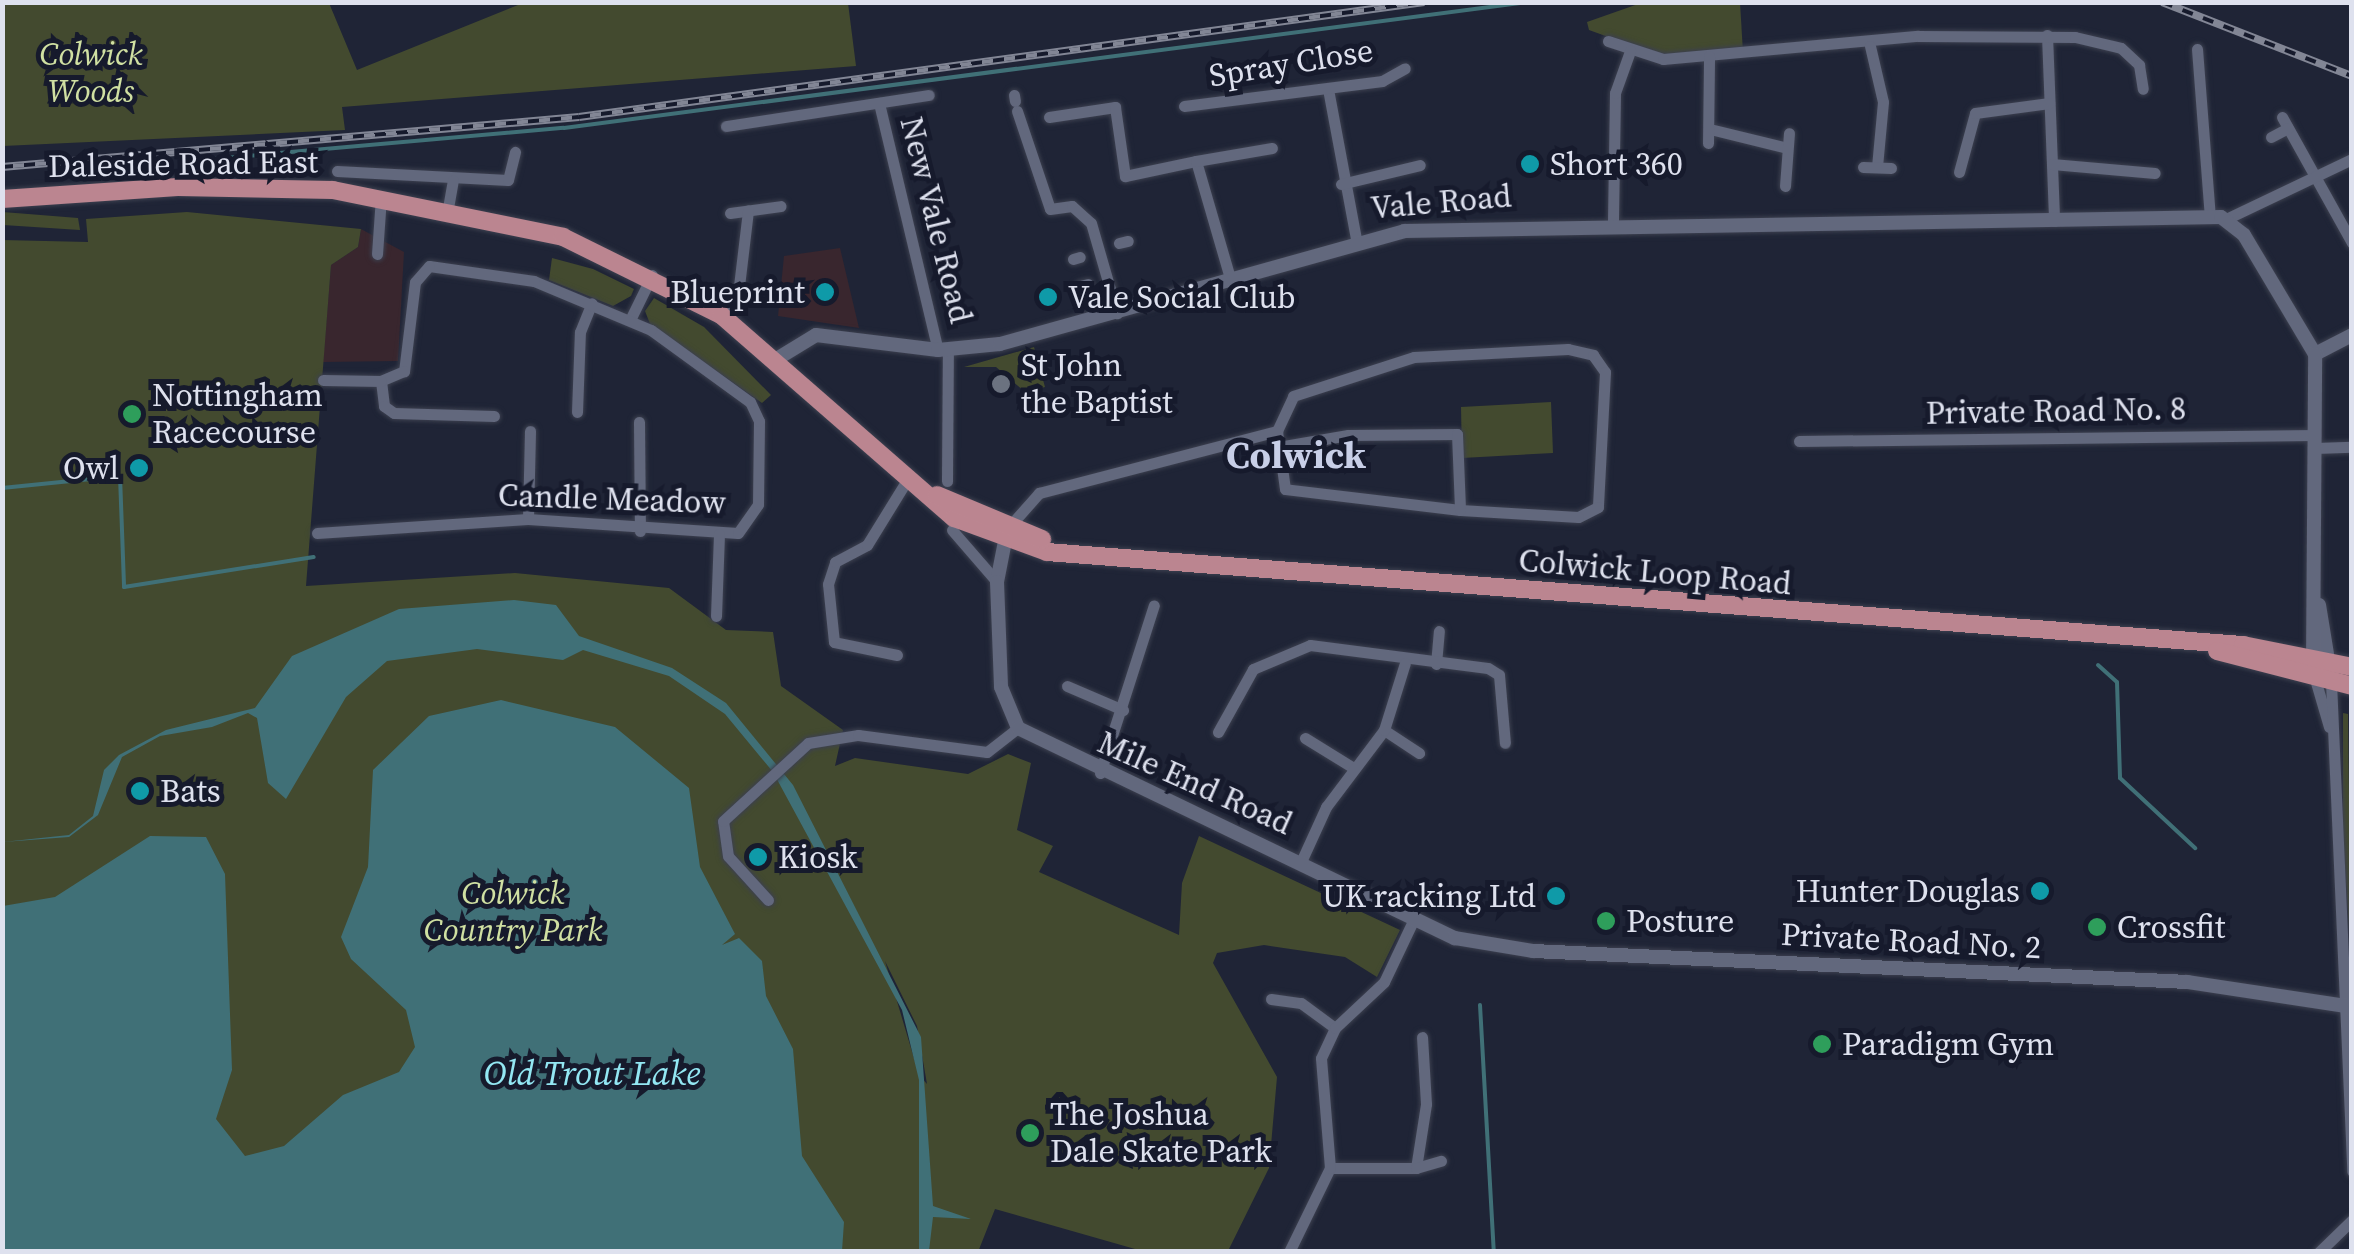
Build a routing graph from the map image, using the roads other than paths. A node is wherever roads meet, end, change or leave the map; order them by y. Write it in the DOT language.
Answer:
graph roads {
  1 [pos="2047,35"];
  2 [pos="1608,41"];
  3 [pos="1870,46"];
  4 [pos="2197,49"];
  5 [pos="1630,51"];
  6 [pos="1710,56"];
  7 [pos="1405,68"];
  8 [pos="1328,89"];
  9 [pos="2143,90"];
  10 [pos="929,95"];
  11 [pos="1016,102"];
  12 [pos="879,103"];
  13 [pos="2049,103"];
  14 [pos="1184,106"];
  15 [pos="1049,117"];
  16 [pos="726,126"];
  17 [pos="1714,130"];
  18 [pos="1789,134"];
  19 [pos="2271,137"];
  20 [pos="1708,143"];
  21 [pos="1784,147"];
  22 [pos="1272,148"];
  23 [pos="515,152"];
  24 [pos="2352,159"];
  25 [pos="1196,161"];
  26 [pos="2052,164"];
  27 [pos="1420,165"];
  28 [pos="1863,167"];
  29 [pos="1978,169"];
  30 [pos="342,170"];
  31 [pos="2155,173"];
  32 [pos="2314,175"];
  33 [pos="453,180"];
  34 [pos="1340,184"];
  35 [pos="1785,186"];
  36 [pos="382,197"];
  37 [pos="2,200"];
  38 [pos="781,206"];
  39 [pos="448,208"];
  40 [pos="748,211"];
  41 [pos="730,214"];
  42 [pos="2218,218"];
  43 [pos="1613,222"];
  44 [pos="2054,222"];
  45 [pos="1356,239"];
  46 [pos="2352,242"];
  47 [pos="377,254"];
  48 [pos="652,274"];
  49 [pos="1230,278"];
  50 [pos="592,303"];
  51 [pos="1117,313"];
  52 [pos="721,315"];
  53 [pos="630,320"];
  54 [pos="2352,335"];
  55 [pos="943,350"];
  56 [pos="2315,354"];
  57 [pos="776,360"];
  58 [pos="323,380"];
  59 [pos="381,381"];
  60 [pos="577,412"];
  61 [pos="494,416"];
  62 [pos="1277,430"];
  63 [pos="530,431"];
  64 [pos="625,434"];
  65 [pos="1798,441"];
  66 [pos="2315,442"];
  67 [pos="1278,446"];
  68 [pos="2352,447"];
  69 [pos="947,480"];
  70 [pos="911,482"];
  71 [pos="1460,510"];
  72 [pos="528,520"];
  73 [pos="952,530"];
  74 [pos="640,531"];
  75 [pos="318,533"];
  76 [pos="718,534"];
  77 [pos="1006,534"];
  78 [pos="997,582"];
  79 [pos="713,609"];
  80 [pos="1148,612"];
  81 [pos="1439,632"];
  82 [pos="2207,648"];
  83 [pos="897,655"];
  84 [pos="2320,660"];
  85 [pos="1406,663"];
  86 [pos="1436,664"];
  87 [pos="2352,666"];
  88 [pos="2323,680"];
  89 [pos="1067,686"];
  90 [pos="2352,686"];
  91 [pos="1123,710"];
  92 [pos="1018,728"];
  93 [pos="1384,730"];
  94 [pos="1218,732"];
  95 [pos="1305,738"];
  96 [pos="1505,744"];
  97 [pos="1418,753"];
  98 [pos="1352,768"];
  99 [pos="1100,773"];
  100 [pos="1300,864"];
  101 [pos="771,897"];
  102 [pos="1413,921"];
  103 [pos="1488,946"];
  104 [pos="1270,999"];
  105 [pos="2347,1006"];
  106 [pos="1335,1028"];
  107 [pos="1422,1037"];
  108 [pos="1441,1161"];
  109 [pos="1330,1168"];
  110 [pos="1416,1168"];
  111 [pos="2352,1172"];
  112 [pos="2352,1220"];
  113 [pos="1290,1251"];
  114 [pos="2320,1252"];
  1 -- 3 [label="street"];
  1 -- 9 [label="street"];
  1 -- 13 [label="street"];
  2 -- 5 [label="street"];
  3 -- 6 [label="street"];
  3 -- 28 [label="street"];
  4 -- 42 [label="street"];
  5 -- 6 [label="street"];
  5 -- 43 [label="street"];
  6 -- 17 [label="street"];
  7 -- 8 [label="street, Spray Close"];
  8 -- 14 [label="street, Spray Close"];
  8 -- 34 [label="street"];
  10 -- 12 [label="street, New Vale Road"];
  11 -- 51 [label="street"];
  12 -- 16 [label="street, New Vale Road"];
  12 -- 55 [label="street, New Vale Road"];
  13 -- 26 [label="street"];
  13 -- 29 [label="street"];
  15 -- 25 [label="street"];
  17 -- 20 [label="street"];
  17 -- 21 [label="street"];
  18 -- 21 [label="street"];
  19 -- 32 [label="street"];
  21 -- 35 [label="street"];
  22 -- 25 [label="street"];
  23 -- 33 [label="street"];
  24 -- 32 [label="street"];
  25 -- 49 [label="street"];
  26 -- 31 [label="street"];
  26 -- 44 [label="street"];
  27 -- 34 [label="street"];
  30 -- 33 [label="street"];
  32 -- 42 [label="street"];
  32 -- 46 [label="street"];
  33 -- 39 [label="street"];
  34 -- 45 [label="street"];
  36 -- 37 [label="main road, Daleside Road East"];
  36 -- 39 [label="main road, Daleside Road East"];
  36 -- 47 [label="street"];
  38 -- 40 [label="street"];
  39 -- 48 [label="main road, Daleside Road East"];
  40 -- 41 [label="street"];
  40 -- 52 [label="street"];
  42 -- 44 [label="street, Vale Road"];
  42 -- 56 [label="street"];
  43 -- 44 [label="street, Vale Road"];
  43 -- 45 [label="street, Vale Road"];
  45 -- 49 [label="street, Vale Road"];
  48 -- 52 [label="main road"];
  48 -- 53 [label="street"];
  49 -- 51 [label="street, Vale Road"];
  50 -- 53 [label="street, Candle Meadow"];
  50 -- 59 [label="street, Candle Meadow"];
  50 -- 60 [label="street"];
  51 -- 55 [label="street, Vale Road"];
  52 -- 57 [label="main road"];
  53 -- 76 [label="street, Candle Meadow"];
  54 -- 56 [label="street"];
  55 -- 57 [label="street, Vale Road"];
  55 -- 69 [label="street, New Vale Road"];
  56 -- 66 [label="street"];
  57 -- 70 [label="main road"];
  58 -- 59 [label="street"];
  59 -- 61 [label="street"];
  62 -- 67 [label="street"];
  62 -- 71 [label="street"];
  62 -- 77 [label="street"];
  63 -- 72 [label="street"];
  64 -- 74 [label="street"];
  65 -- 66 [label="street, Private Road No. 8"];
  66 -- 68 [label="street, Private Road No. 8"];
  66 -- 84 [label="street"];
  67 -- 71 [label="street"];
  67 -- 71 [label="street"];
  70 -- 77 [label="main road"];
  70 -- 83 [label="street"];
  72 -- 74 [label="street, Candle Meadow"];
  72 -- 75 [label="street, Candle Meadow"];
  73 -- 78 [label="street"];
  74 -- 76 [label="street, Candle Meadow"];
  76 -- 79 [label="street"];
  77 -- 78 [label="street"];
  77 -- 82 [label="main road, Colwick Loop Road"];
  78 -- 92 [label="street"];
  80 -- 91 [label="street"];
  81 -- 86 [label="street"];
  82 -- 84 [label="main road, Colwick Loop Road"];
  82 -- 88 [label="main road, Colwick Loop Road"];
  84 -- 87 [label="main road, Colwick Loop Road"];
  84 -- 88 [label="street"];
  85 -- 86 [label="street"];
  85 -- 93 [label="street"];
  85 -- 94 [label="street"];
  86 -- 96 [label="street"];
  88 -- 90 [label="main road, Colwick Loop Road"];
  88 -- 105 [label="street"];
  89 -- 91 [label="street"];
  91 -- 99 [label="street"];
  92 -- 99 [label="street, Mile End Road"];
  92 -- 101 [label="street"];
  93 -- 97 [label="street"];
  93 -- 98 [label="street"];
  95 -- 98 [label="street"];
  98 -- 100 [label="street"];
  99 -- 100 [label="street, Mile End Road"];
  100 -- 102 [label="street, Mile End Road"];
  102 -- 103 [label="street, Mile End Road"];
  102 -- 106 [label="street"];
  103 -- 105 [label="street, Private Road No. 2"];
  104 -- 106 [label="street"];
  105 -- 111 [label="street"];
  106 -- 109 [label="street"];
  107 -- 110 [label="street"];
  108 -- 110 [label="street"];
  109 -- 110 [label="street"];
  109 -- 113 [label="street"];
  112 -- 114 [label="street"];
}
